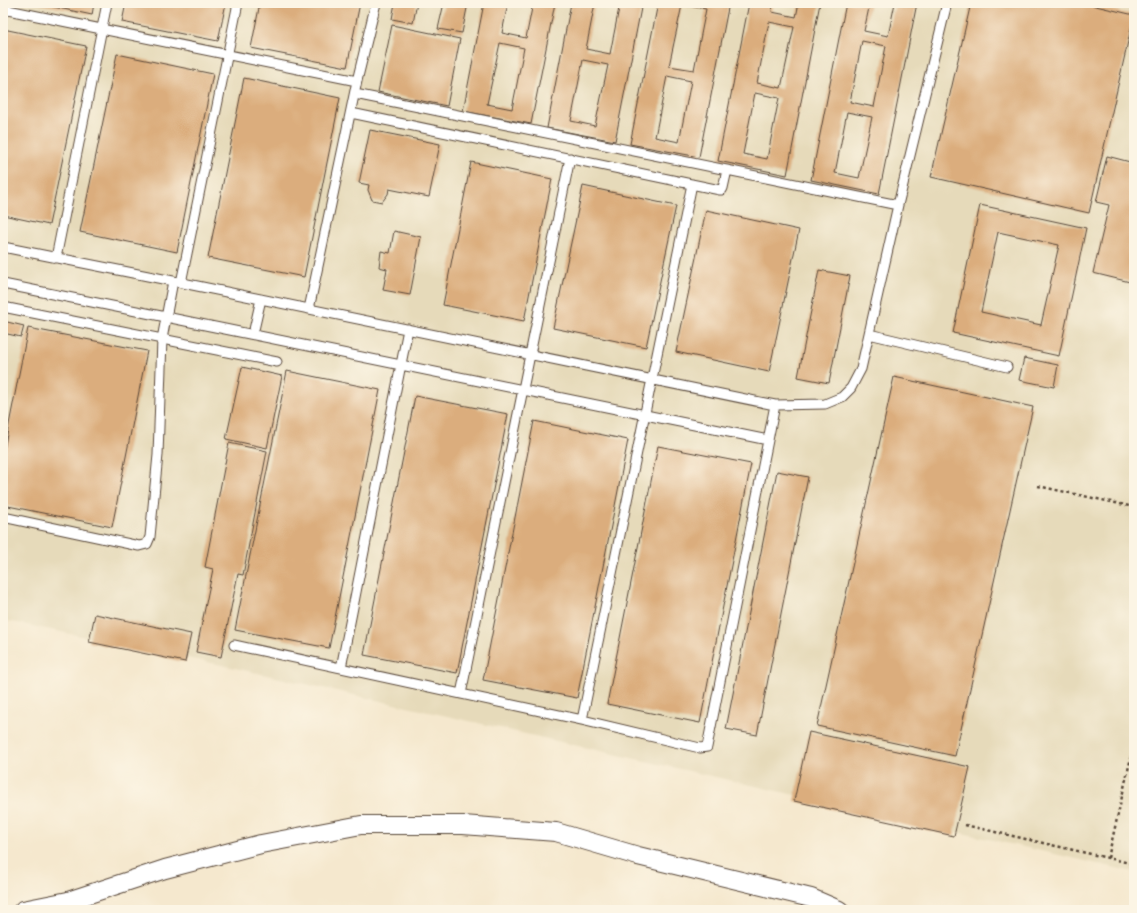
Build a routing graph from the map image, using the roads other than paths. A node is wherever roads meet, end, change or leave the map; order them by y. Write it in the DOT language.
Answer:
graph roads {
  1 [pos="107,3"];
  2 [pos="238,3"];
  3 [pos="376,3"];
  4 [pos="948,3"];
  5 [pos="3,9"];
  6 [pos="102,29"];
  7 [pos="228,55"];
  8 [pos="358,81"];
  9 [pos="355,94"];
  10 [pos="351,113"];
  11 [pos="570,158"];
  12 [pos="727,170"];
  13 [pos="692,184"];
  14 [pos="898,205"];
  15 [pos="3,248"];
  16 [pos="56,258"];
  17 [pos="177,282"];
  18 [pos="3,284"];
  19 [pos="261,299"];
  20 [pos="3,307"];
  21 [pos="309,309"];
  22 [pos="166,317"];
  23 [pos="408,329"];
  24 [pos="253,334"];
  25 [pos="868,334"];
  26 [pos="162,339"];
  27 [pos="530,354"];
  28 [pos="277,362"];
  29 [pos="401,365"];
  30 [pos="1007,367"];
  31 [pos="652,379"];
  32 [pos="522,390"];
  33 [pos="775,405"];
  34 [pos="644,415"];
  35 [pos="768,440"];
  36 [pos="3,517"];
  37 [pos="234,645"];
  38 [pos="341,668"];
  39 [pos="461,694"];
  40 [pos="582,720"];
  41 [pos="23,910"];
  42 [pos="839,910"];
  1 -- 6 [label="lane"];
  2 -- 7 [label="lane"];
  3 -- 8 [label="lane"];
  4 -- 14 [label="lane"];
  5 -- 6 [label="lane"];
  6 -- 7 [label="lane"];
  6 -- 16 [label="lane"];
  7 -- 8 [label="lane"];
  7 -- 17 [label="lane"];
  8 -- 9 [label="lane"];
  9 -- 10 [label="lane"];
  9 -- 12 [label="lane"];
  10 -- 11 [label="lane"];
  10 -- 21 [label="lane"];
  11 -- 13 [label="lane"];
  11 -- 27 [label="lane"];
  12 -- 13 [label="lane"];
  12 -- 14 [label="lane"];
  13 -- 31 [label="lane"];
  14 -- 25 [label="lane"];
  15 -- 16 [label="lane"];
  16 -- 17 [label="lane"];
  17 -- 19 [label="lane"];
  17 -- 22 [label="lane"];
  18 -- 22 [label="lane"];
  19 -- 21 [label="lane"];
  19 -- 24 [label="lane"];
  20 -- 26 [label="lane"];
  21 -- 23 [label="lane"];
  22 -- 24 [label="lane"];
  22 -- 26 [label="lane"];
  23 -- 27 [label="lane"];
  23 -- 29 [label="lane"];
  24 -- 29 [label="lane"];
  25 -- 30 [label="lane"];
  25 -- 33 [label="lane"];
  26 -- 28 [label="lane"];
  26 -- 36 [label="lane"];
  27 -- 31 [label="lane"];
  27 -- 32 [label="lane"];
  29 -- 32 [label="lane"];
  29 -- 38 [label="lane"];
  31 -- 33 [label="lane"];
  31 -- 34 [label="lane"];
  32 -- 34 [label="lane"];
  32 -- 39 [label="lane"];
  33 -- 35 [label="lane"];
  34 -- 35 [label="lane"];
  34 -- 40 [label="lane"];
  35 -- 40 [label="lane"];
  37 -- 38 [label="lane"];
  38 -- 39 [label="lane"];
  39 -- 40 [label="lane"];
  41 -- 42 [label="street"];
}
